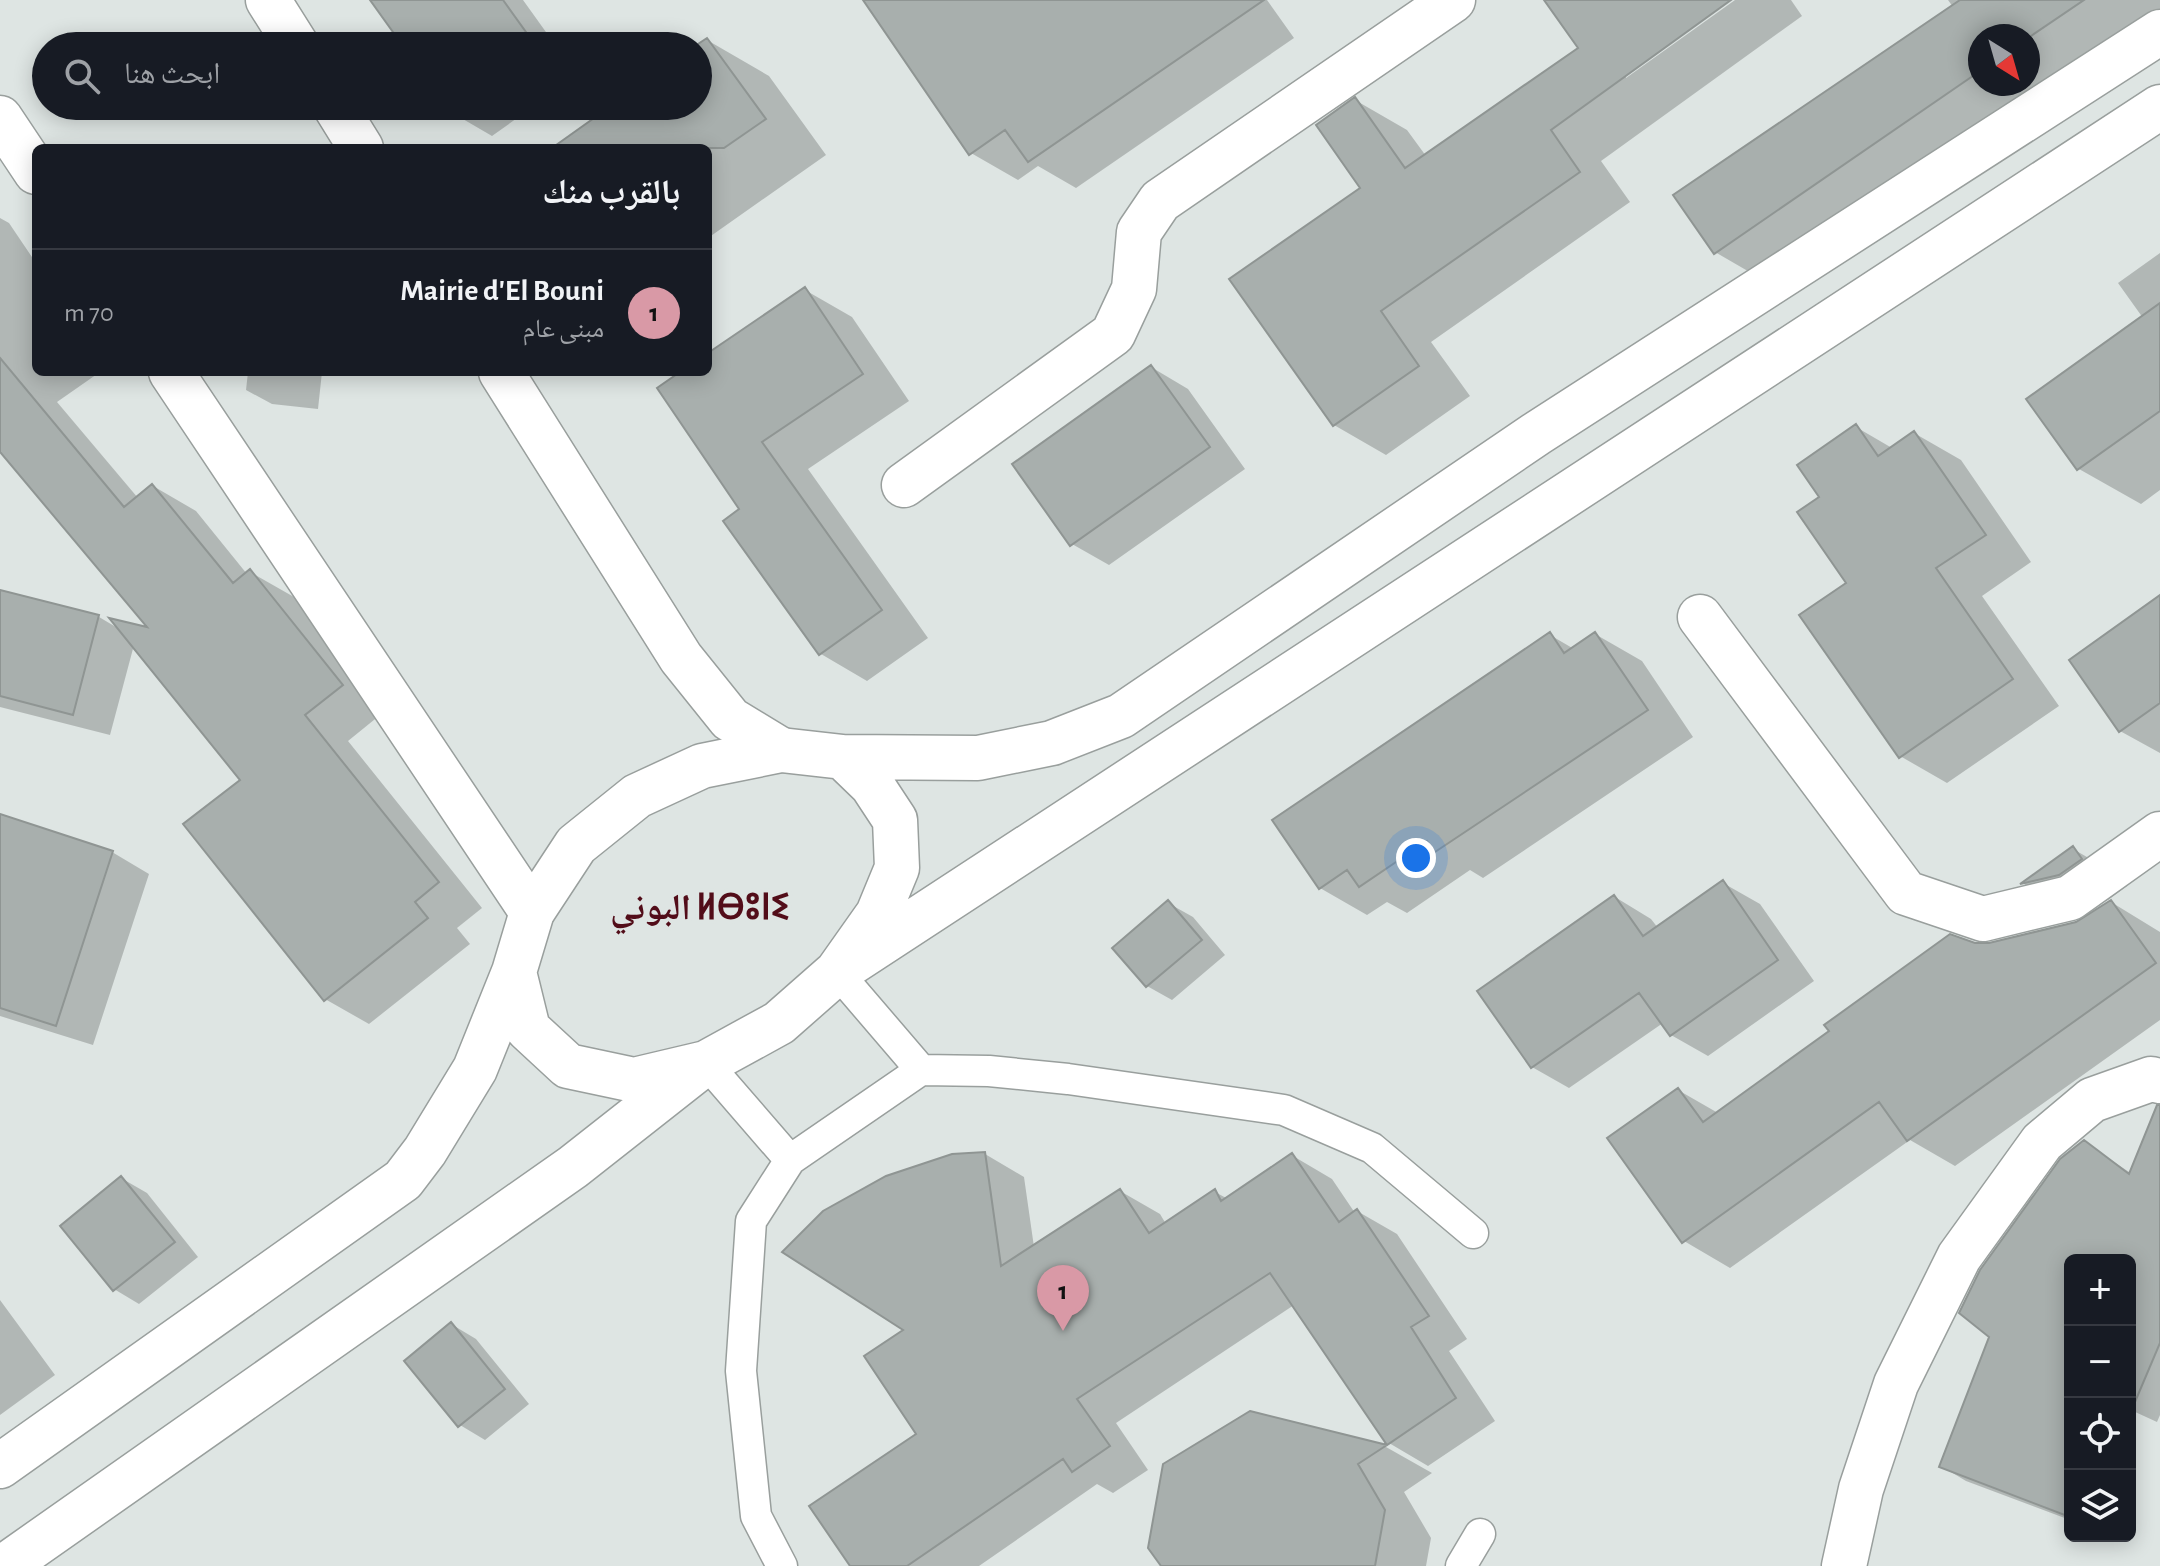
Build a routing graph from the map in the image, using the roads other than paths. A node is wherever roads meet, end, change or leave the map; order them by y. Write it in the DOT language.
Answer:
graph roads {
  1 [pos="1453,0"];
  2 [pos="272,2"];
  3 [pos="289,32"];
  4 [pos="2160,32"];
  5 [pos="2160,107"];
  6 [pos="0,118"];
  7 [pos="344,120"];
  8 [pos="359,144"];
  9 [pos="32,166"];
  10 [pos="174,376"];
  11 [pos="504,376"];
  12 [pos="904,485"];
  13 [pos="1700,617"];
  14 [pos="781,750"];
  15 [pos="843,757"];
  16 [pos="2160,834"];
  17 [pos="532,912"];
  18 [pos="514,972"];
  19 [pos="837,972"];
  20 [pos="706,1063"];
  21 [pos="921,1070"];
  22 [pos="2160,1081"];
  23 [pos="790,1160"];
  24 [pos="1473,1233"];
  25 [pos="0,1466"];
  26 [pos="1480,1534"];
  27 [pos="5,1566"];
  28 [pos="782,1566"];
  29 [pos="1461,1566"];
  30 [pos="1844,1566"];
  1 -- 12 [label="main road"];
  2 -- 3 [label="main road"];
  4 -- 15 [label="main road"];
  5 -- 19 [label="main road"];
  6 -- 9 [label="main road"];
  7 -- 8 [label="main road"];
  10 -- 17 [label="main road"];
  11 -- 14 [label="main road"];
  13 -- 16 [label="main road"];
  14 -- 15 [label="main road"];
  14 -- 17 [label="main road"];
  15 -- 19 [label="main road"];
  17 -- 18 [label="main road"];
  18 -- 20 [label="main road"];
  18 -- 25 [label="main road"];
  19 -- 20 [label="main road"];
  19 -- 21 [label="lane"];
  20 -- 23 [label="lane"];
  20 -- 27 [label="main road"];
  21 -- 23 [label="lane"];
  21 -- 24 [label="lane"];
  22 -- 30 [label="main road"];
  23 -- 28 [label="lane"];
  26 -- 29 [label="lane"];
}
